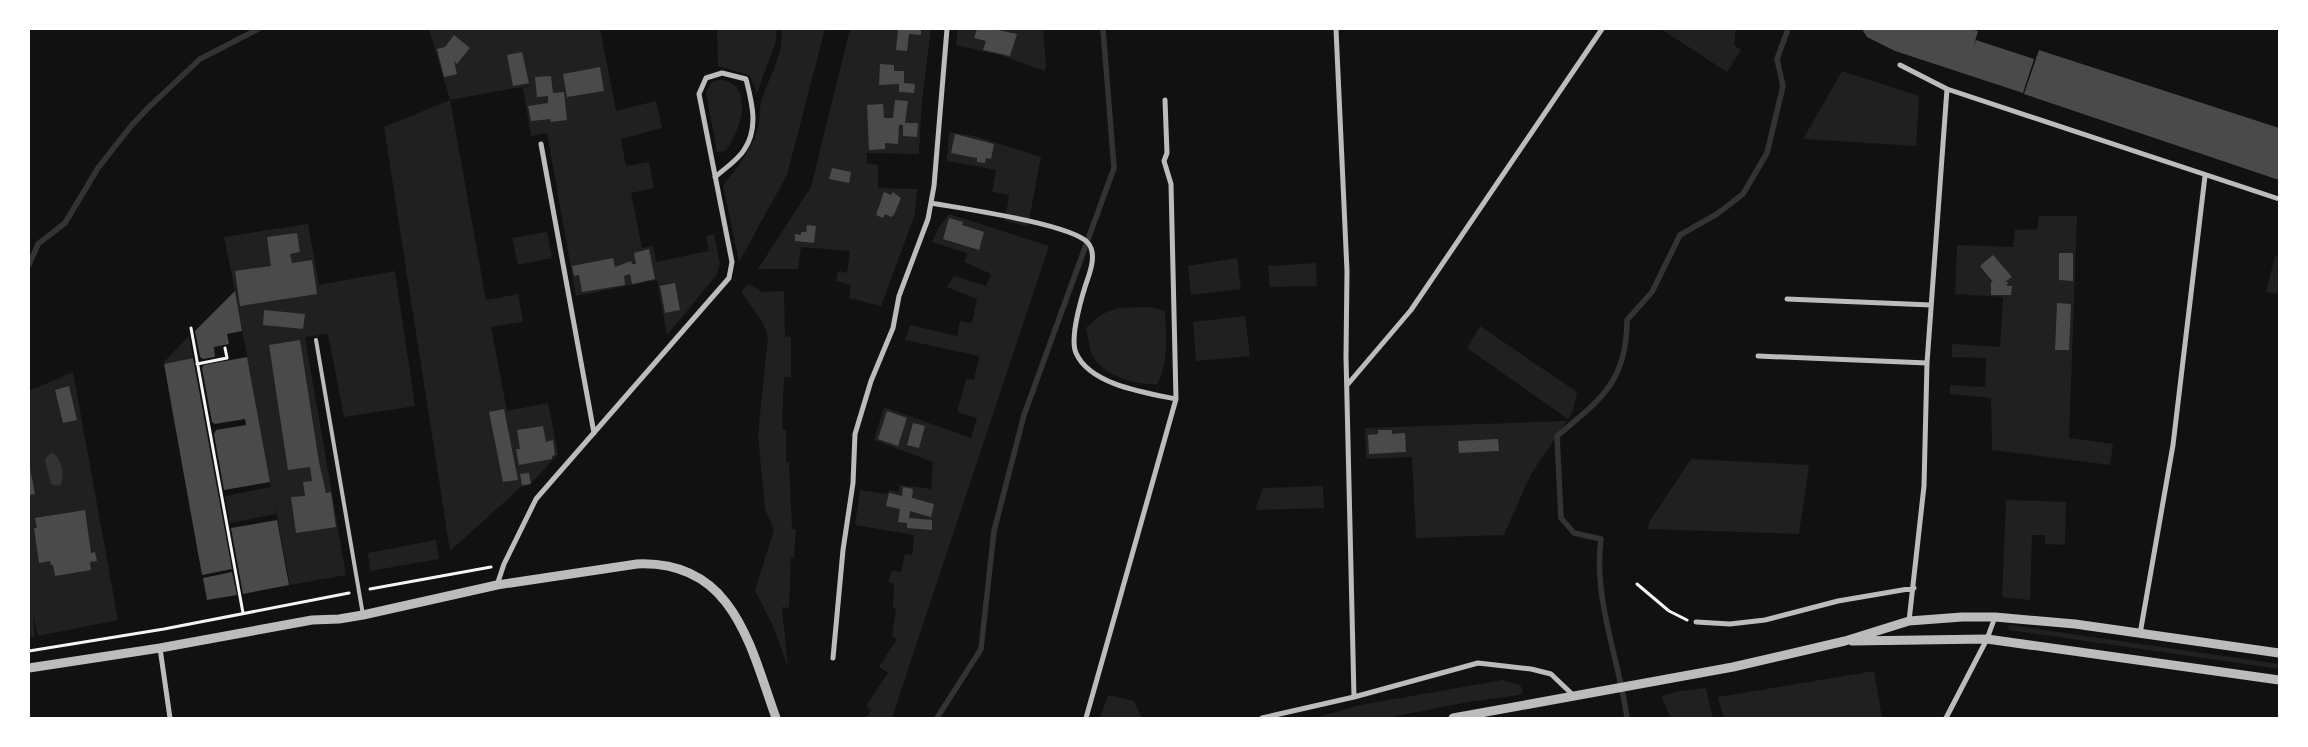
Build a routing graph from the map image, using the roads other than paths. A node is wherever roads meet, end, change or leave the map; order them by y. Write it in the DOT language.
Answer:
graph roads {
  1 [pos="947,29"];
  2 [pos="1336,29"];
  3 [pos="1602,29"];
  4 [pos="1900,65"];
  5 [pos="1947,89"];
  6 [pos="1165,100"];
  7 [pos="541,144"];
  8 [pos="2205,176"];
  9 [pos="715,177"];
  10 [pos="2279,199"];
  11 [pos="931,203"];
  12 [pos="1786,298"];
  13 [pos="1931,305"];
  14 [pos="316,340"];
  15 [pos="1758,356"];
  16 [pos="1927,363"];
  17 [pos="1348,384"];
  18 [pos="1176,399"];
  19 [pos="594,433"];
  20 [pos="497,585"];
  21 [pos="1914,588"];
  22 [pos="363,615"];
  23 [pos="1995,617"];
  24 [pos="1696,622"];
  25 [pos="1909,622"];
  26 [pos="2140,634"];
  27 [pos="1988,639"];
  28 [pos="1844,641"];
  29 [pos="160,648"];
  30 [pos="2279,653"];
  31 [pos="833,658"];
  32 [pos="29,668"];
  33 [pos="2279,680"];
  34 [pos="1574,696"];
  35 [pos="1354,697"];
  36 [pos="170,718"];
  37 [pos="776,718"];
  38 [pos="1086,718"];
  39 [pos="1262,718"];
  40 [pos="1453,718"];
  41 [pos="1946,718"];
  1 -- 11 [label="street"];
  2 -- 17 [label="street"];
  3 -- 17 [label="street"];
  4 -- 5 [label="street"];
  5 -- 8 [label="street"];
  5 -- 13 [label="street"];
  6 -- 18 [label="street"];
  7 -- 19 [label="street"];
  8 -- 10 [label="street"];
  8 -- 26 [label="street"];
  9 -- 9 [label="street"];
  9 -- 19 [label="street"];
  11 -- 18 [label="street"];
  11 -- 31 [label="street"];
  12 -- 13 [label="street"];
  13 -- 16 [label="street"];
  14 -- 22 [label="lane"];
  15 -- 16 [label="street"];
  16 -- 21 [label="street"];
  17 -- 35 [label="street"];
  18 -- 38 [label="street"];
  19 -- 20 [label="street"];
  20 -- 22 [label="street"];
  20 -- 37 [label="street"];
  21 -- 24 [label="street"];
  21 -- 25 [label="street"];
  22 -- 29 [label="street"];
  23 -- 25 [label="street"];
  23 -- 26 [label="street"];
  23 -- 27 [label="street"];
  25 -- 28 [label="street"];
  26 -- 30 [label="street"];
  27 -- 28 [label="street"];
  27 -- 33 [label="street"];
  27 -- 41 [label="street"];
  28 -- 34 [label="street"];
  29 -- 32 [label="street"];
  29 -- 36 [label="street"];
  34 -- 35 [label="street"];
  34 -- 40 [label="street"];
  35 -- 39 [label="street"];
}
